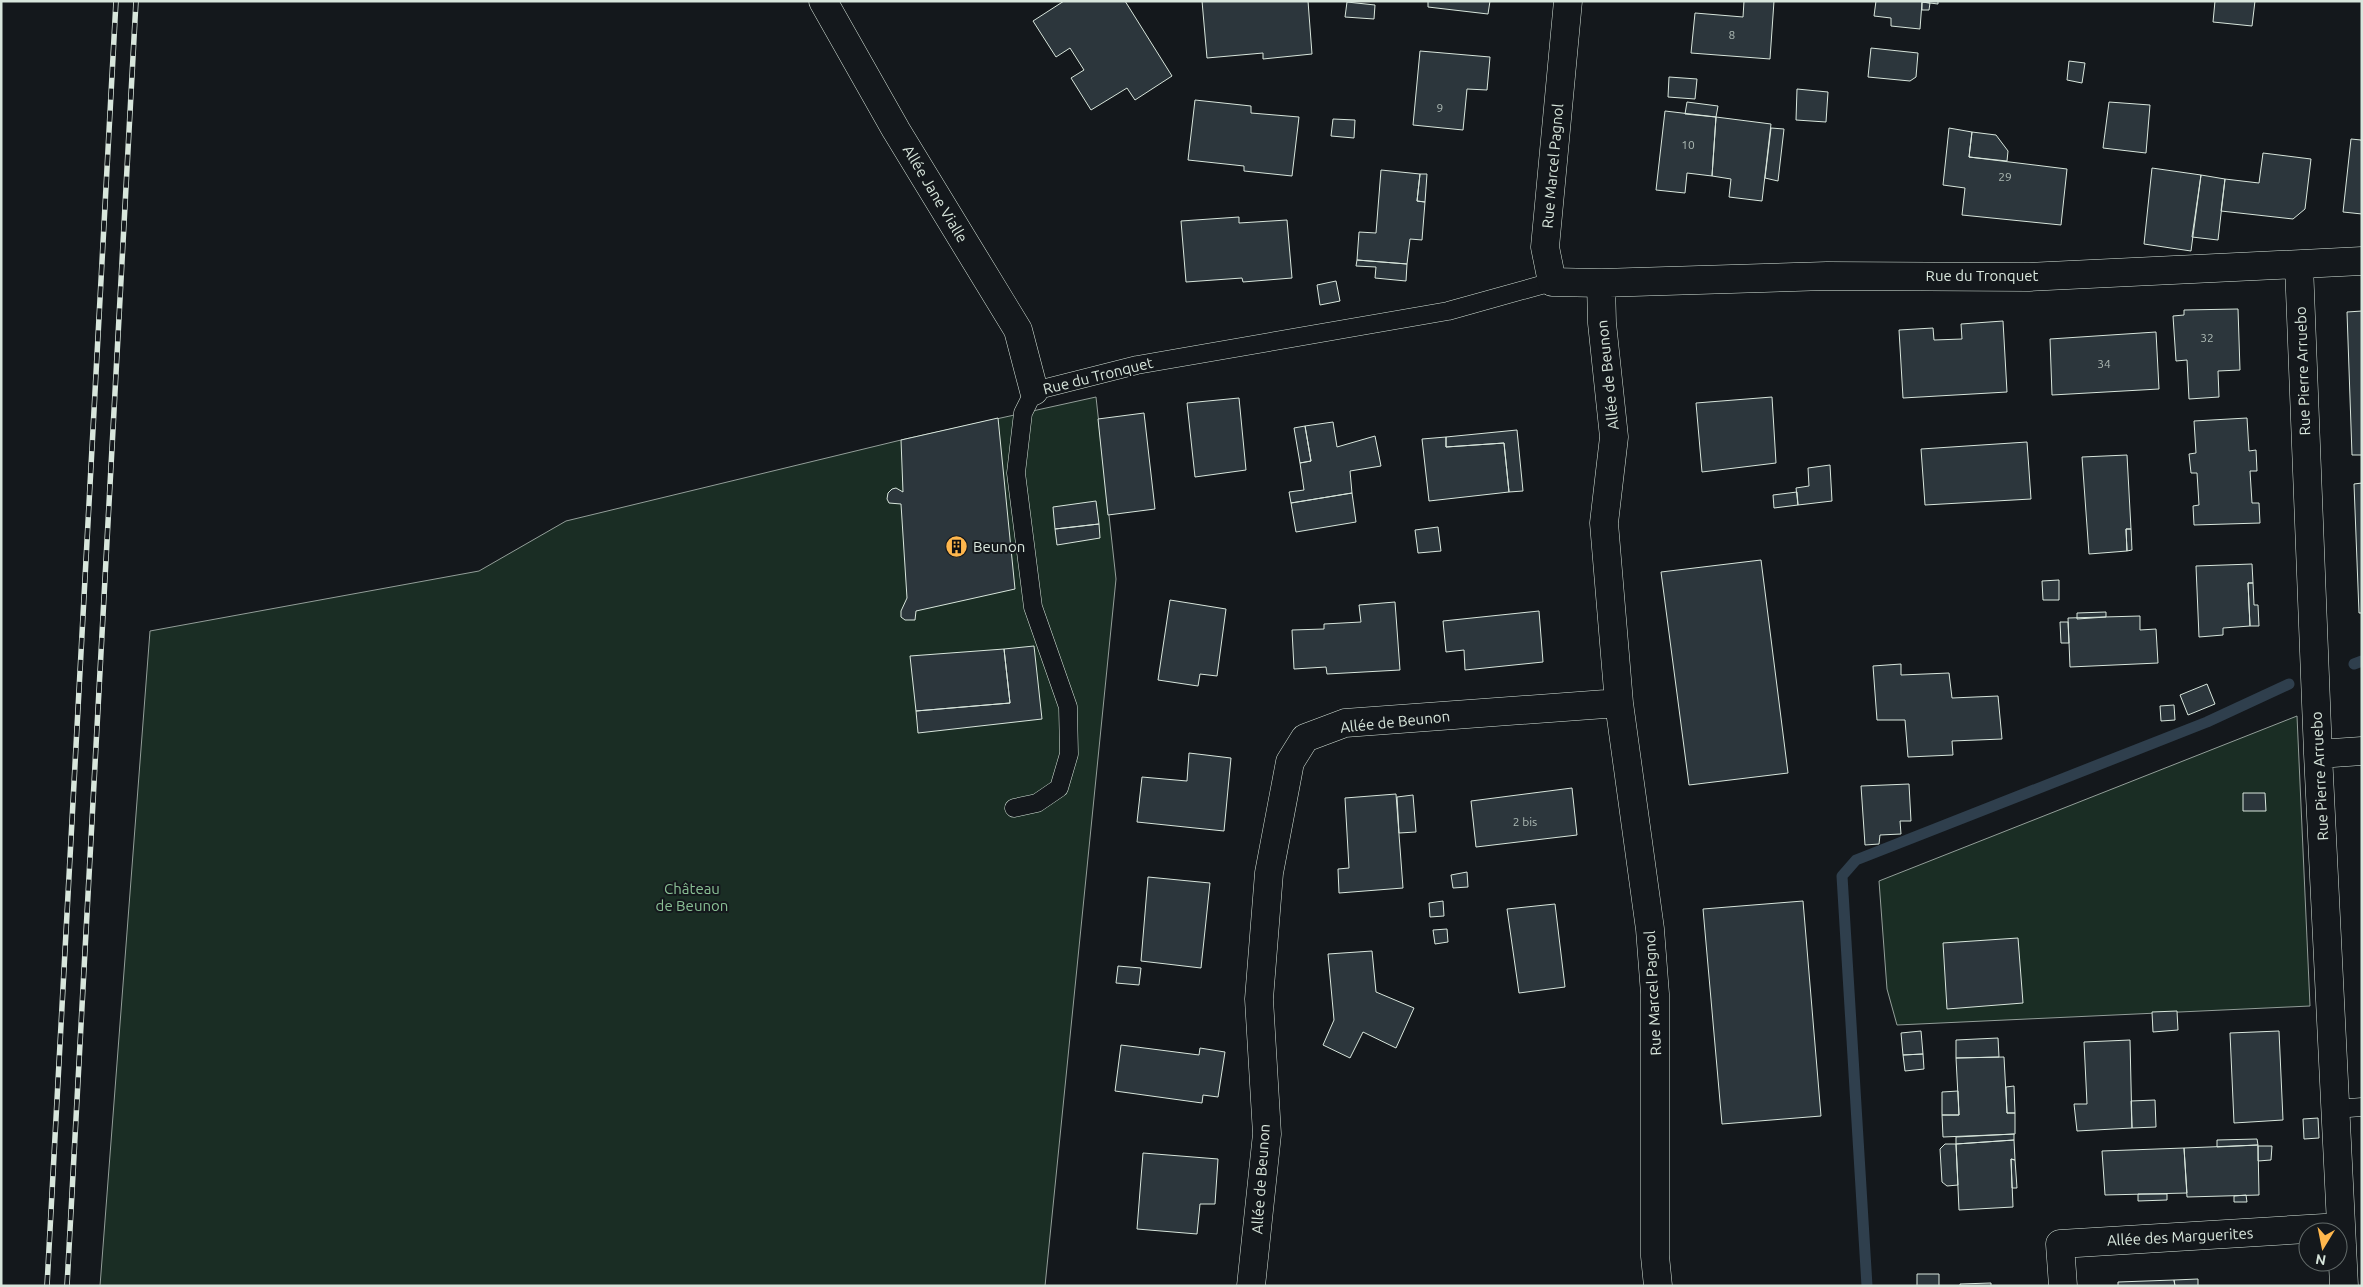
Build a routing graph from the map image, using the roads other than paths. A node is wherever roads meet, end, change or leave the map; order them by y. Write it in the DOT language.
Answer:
graph roads {
  1 [pos="823,1"];
  2 [pos="1568,1"];
  3 [pos="2362,261"];
  4 [pos="2299,265"];
  5 [pos="1552,282"];
  6 [pos="1601,283"];
  7 [pos="1034,391"];
  8 [pos="1619,703"];
  9 [pos="2362,751"];
  10 [pos="2318,754"];
  11 [pos="1014,808"];
  12 [pos="2362,1107"];
  13 [pos="2335,1108"];
  14 [pos="2341,1222"];
  15 [pos="2298,1230"];
  16 [pos="2343,1272"];
  17 [pos="1251,1286"];
  18 [pos="1658,1286"];
  19 [pos="2063,1286"];
  20 [pos="2344,1286"];
  1 -- 7 [label="street, Allée Jane Vialle"];
  2 -- 5 [label="street, Rue Marcel Pagnol"];
  3 -- 4 [label="street, Rue du Tronquet"];
  4 -- 6 [label="street, Rue du Tronquet"];
  4 -- 10 [label="street, Rue Pierre Arruebo"];
  5 -- 6 [label="street"];
  5 -- 7 [label="lane, Rue du Tronquet"];
  6 -- 8 [label="street, Allée de Beunon"];
  7 -- 11 [label="lane, Rue du Tronquet"];
  8 -- 17 [label="street, Allée de Beunon"];
  8 -- 18 [label="street, Rue Marcel Pagnol"];
  9 -- 10 [label="street"];
  10 -- 13 [label="street, Rue Pierre Arruebo"];
  12 -- 13 [label="lane"];
  13 -- 14 [label="street, Rue Pierre Arruebo"];
  15 -- 19 [label="street, Allée des Marguerites"];
  16 -- 20 [label="street, Rue Pierre Arruebo"];
}
